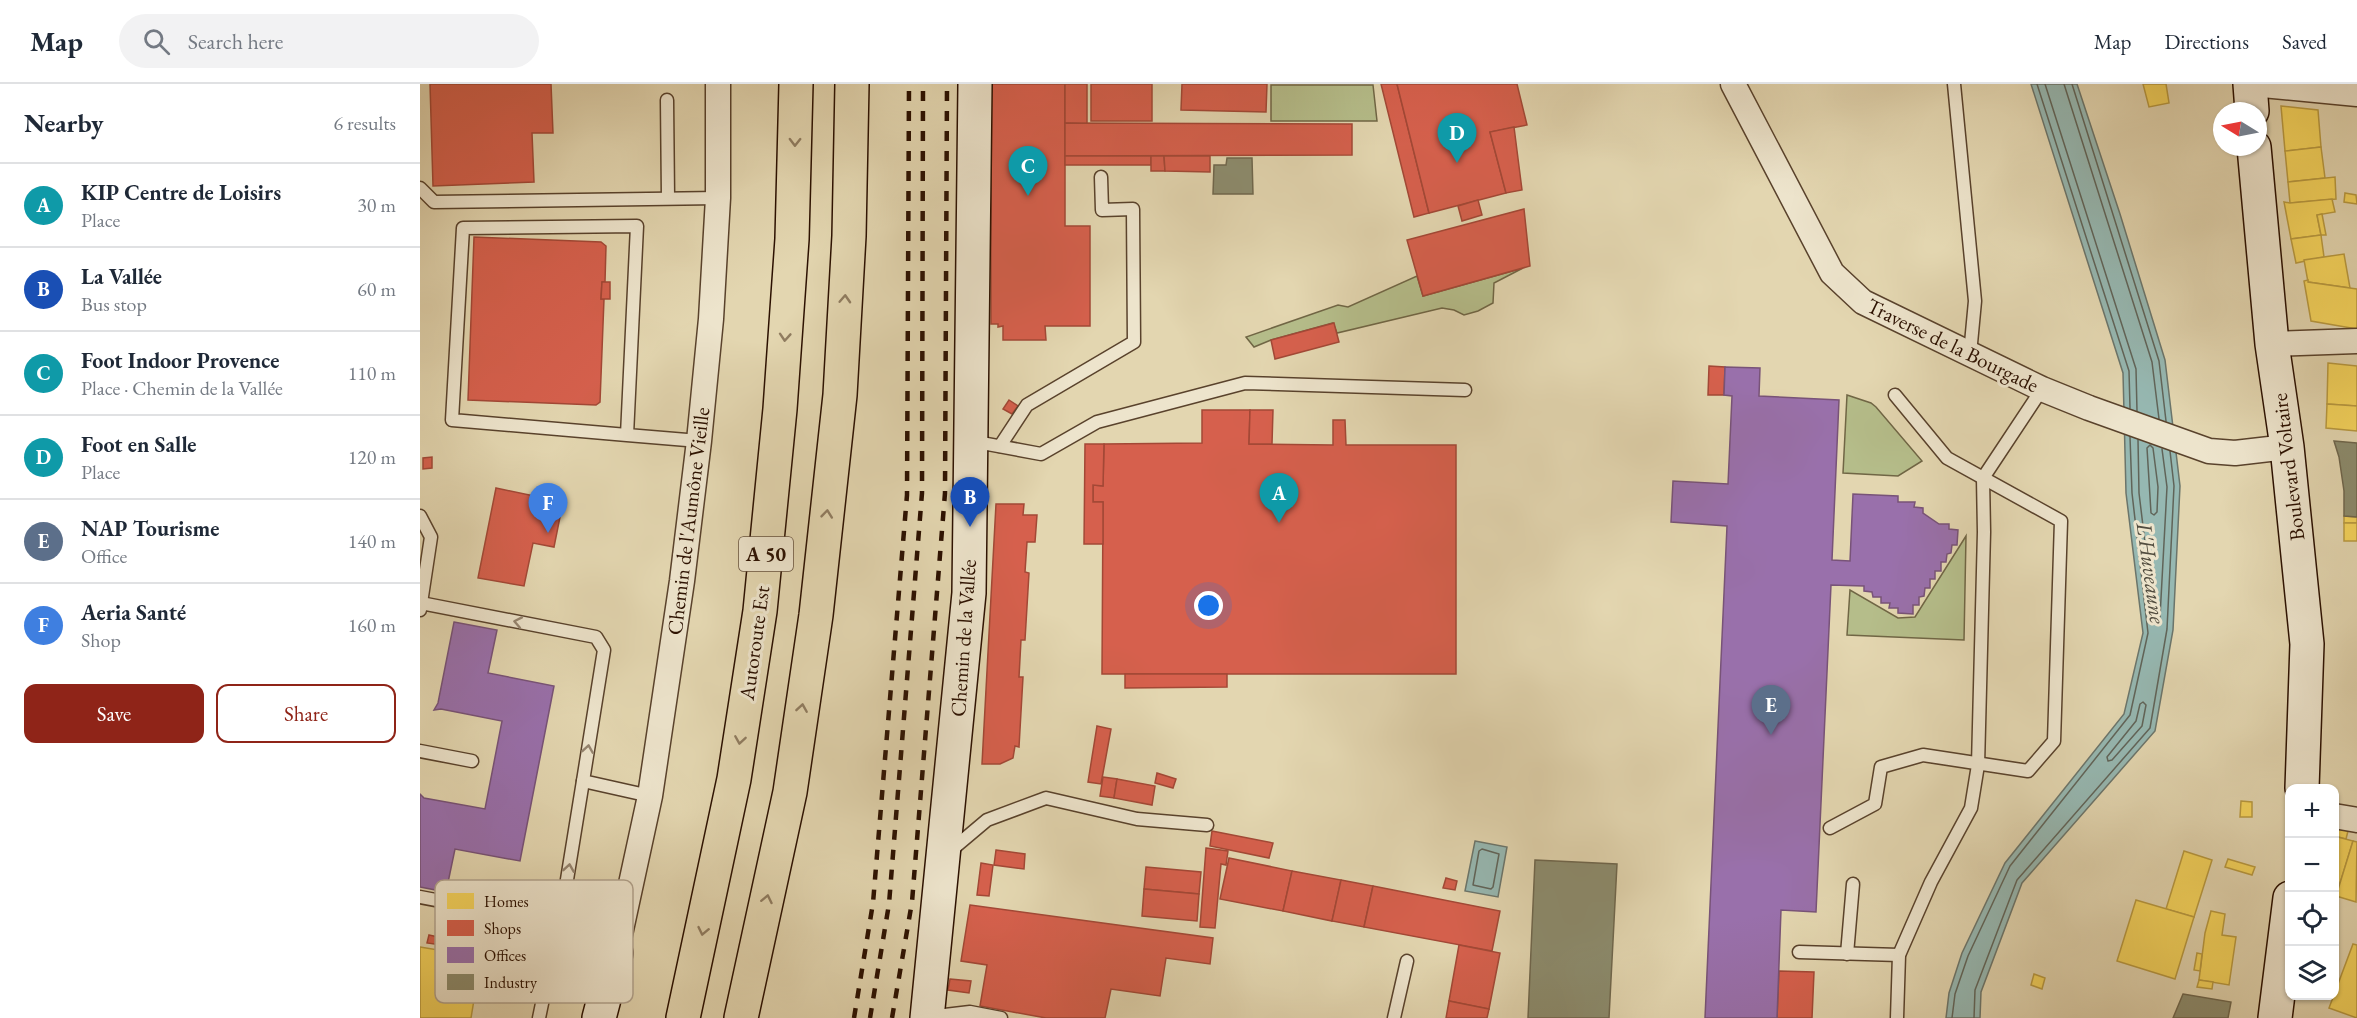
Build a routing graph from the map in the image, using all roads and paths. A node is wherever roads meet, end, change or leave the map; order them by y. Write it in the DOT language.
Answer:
graph roads {
  1 [pos="718,84"];
  2 [pos="796,84"];
  3 [pos="852,84"];
  4 [pos="975,84"];
  5 [pos="1733,84"];
  6 [pos="1954,84"];
  7 [pos="2251,84"];
  8 [pos="2357,94"];
  9 [pos="667,100"];
  10 [pos="2252,102"];
  11 [pos="2255,156"];
  12 [pos="1101,177"];
  13 [pos="420,188"];
  14 [pos="668,198"];
  15 [pos="718,198"];
  16 [pos="2357,341"];
  17 [pos="2272,344"];
  18 [pos="1970,354"];
  19 [pos="2042,389"];
  20 [pos="1465,390"];
  21 [pos="1895,395"];
  22 [pos="627,435"];
  23 [pos="699,441"];
  24 [pos="985,443"];
  25 [pos="2287,447"];
  26 [pos="1983,478"];
  27 [pos="420,516"];
  28 [pos="421,607"];
  29 [pos="420,751"];
  30 [pos="472,761"];
  31 [pos="1978,765"];
  32 [pos="583,781"];
  33 [pos="2302,784"];
  34 [pos="650,796"];
  35 [pos="2339,817"];
  36 [pos="2357,820"];
  37 [pos="1207,825"];
  38 [pos="1830,828"];
  39 [pos="944,856"];
  40 [pos="567,880"];
  41 [pos="632,880"];
  42 [pos="1853,884"];
  43 [pos="420,897"];
  44 [pos="435,900"];
  45 [pos="2285,932"];
  46 [pos="1799,952"];
  47 [pos="1847,954"];
  48 [pos="1899,955"];
  49 [pos="1407,961"];
  50 [pos="542,1003"];
  51 [pos="603,1003"];
  52 [pos="928,1015"];
  53 [pos="539,1018"];
  54 [pos="599,1018"];
  55 [pos="683,1018"];
  56 [pos="741,1018"];
  57 [pos="1001,1018"];
  58 [pos="1394,1018"];
  59 [pos="1896,1018"];
  60 [pos="2275,1018"];
  1 -- 15 [label="street, Chemin de l'Aumône Vieille"];
  2 -- 55 [label="highway, Autoroute Est / A 50, one-way"];
  56 -- 3 [label="highway, A 50, one-way"];
  4 -- 24 [label="street, Chemin de la Vallée"];
  5 -- 18 [label="street, Traverse de la Bourgade"];
  6 -- 18 [label="lane"];
  7 -- 8 [label="street"];
  7 -- 10 [label="street"];
  9 -- 14 [label="lane"];
  11 -- 17 [label="street, Boulevard Voltaire"];
  12 -- 24 [label="lane"];
  13 -- 14 [label="lane"];
  14 -- 15 [label="lane"];
  15 -- 23 [label="street, Chemin de l'Aumône Vieille"];
  16 -- 17 [label="street"];
  17 -- 25 [label="street, Boulevard Voltaire"];
  18 -- 19 [label="street, Traverse de la Bourgade"];
  19 -- 25 [label="street, Traverse de la Bourgade"];
  19 -- 26 [label="lane"];
  20 -- 24 [label="lane"];
  21 -- 26 [label="lane"];
  22 -- 22 [label="lane"];
  22 -- 23 [label="lane"];
  23 -- 34 [label="street, Chemin de l'Aumône Vieille"];
  24 -- 39 [label="street, Chemin de la Vallée"];
  25 -- 33 [label="street, Boulevard Voltaire"];
  26 -- 31 [label="lane"];
  26 -- 31 [label="lane"];
  27 -- 28 [label="lane"];
  32 -- 28 [label="lane, one-way"];
  29 -- 30 [label="lane"];
  31 -- 38 [label="lane"];
  31 -- 48 [label="lane"];
  32 -- 34 [label="lane"];
  40 -- 32 [label="lane, one-way"];
  34 -- 41 [label="street, Chemin de l'Aumône Vieille"];
  35 -- 36 [label="street"];
  37 -- 39 [label="lane"];
  39 -- 52 [label="street, Chemin de la Vallée"];
  42 -- 47 [label="lane"];
  43 -- 44 [label="lane, one-way"];
  45 -- 60 [label="street"];
  46 -- 47 [label="lane"];
  47 -- 48 [label="lane"];
  48 -- 59 [label="lane"];
  49 -- 58 [label="lane"];
  50 -- 53 [label="lane"];
  51 -- 54 [label="street"];
  52 -- 57 [label="lane"];
}
